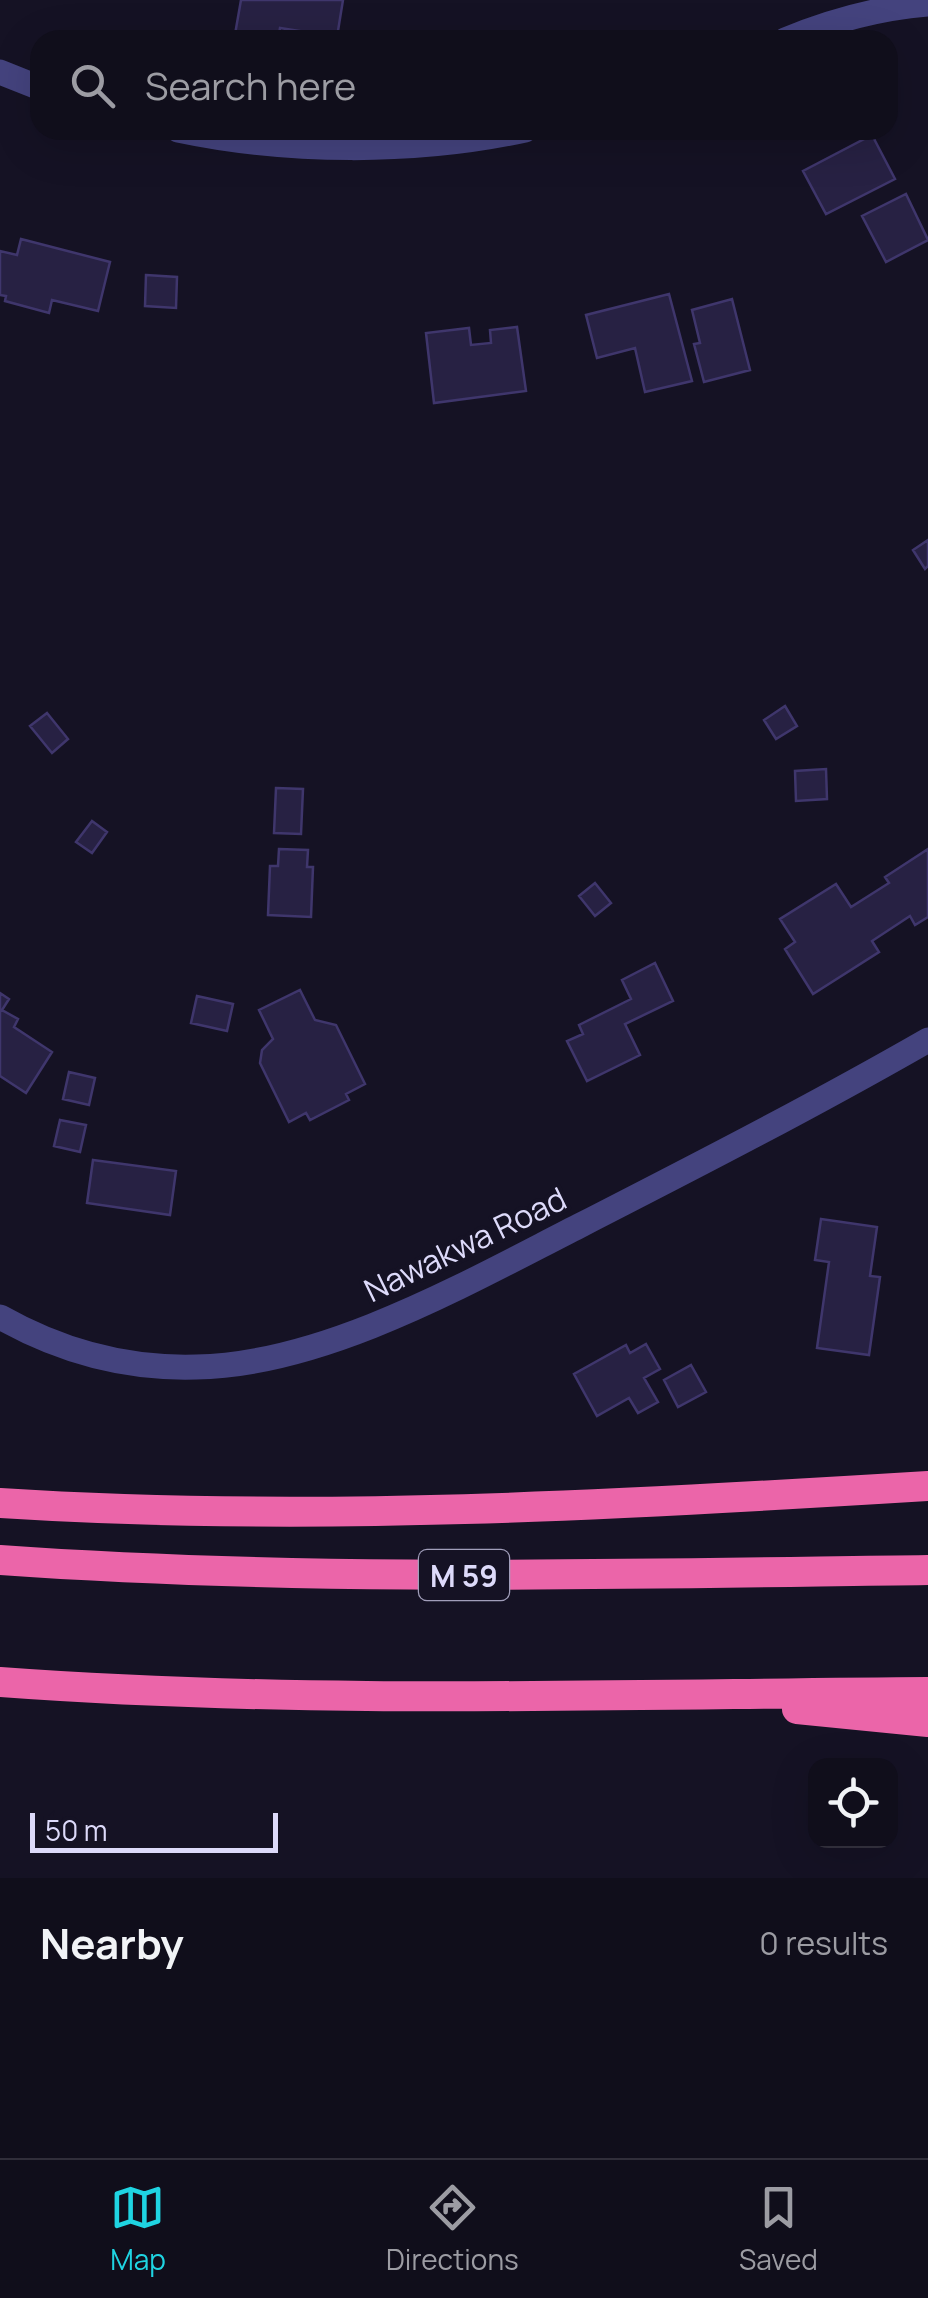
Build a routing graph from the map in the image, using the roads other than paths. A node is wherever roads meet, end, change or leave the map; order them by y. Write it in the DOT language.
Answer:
graph roads {
  1 [pos="928,4"];
  2 [pos="813,30"];
  3 [pos="0,72"];
  4 [pos="30,84"];
  5 [pos="243,140"];
  6 [pos="456,140"];
  7 [pos="928,1040"];
  8 [pos="0,1317"];
  9 [pos="928,1486"];
  10 [pos="0,1503"];
  11 [pos="0,1560"];
  12 [pos="928,1570"];
  13 [pos="0,1682"];
  14 [pos="928,1692"];
  15 [pos="635,1694"];
  16 [pos="928,1722"];
  1 -- 2 [label="street"];
  3 -- 4 [label="street"];
  5 -- 6 [label="street"];
  7 -- 8 [label="street, Nawakwa Road"];
  9 -- 10 [label="highway"];
  11 -- 12 [label="highway, M 59"];
  13 -- 15 [label="highway"];
  14 -- 15 [label="highway"];
  15 -- 16 [label="highway"];
}
